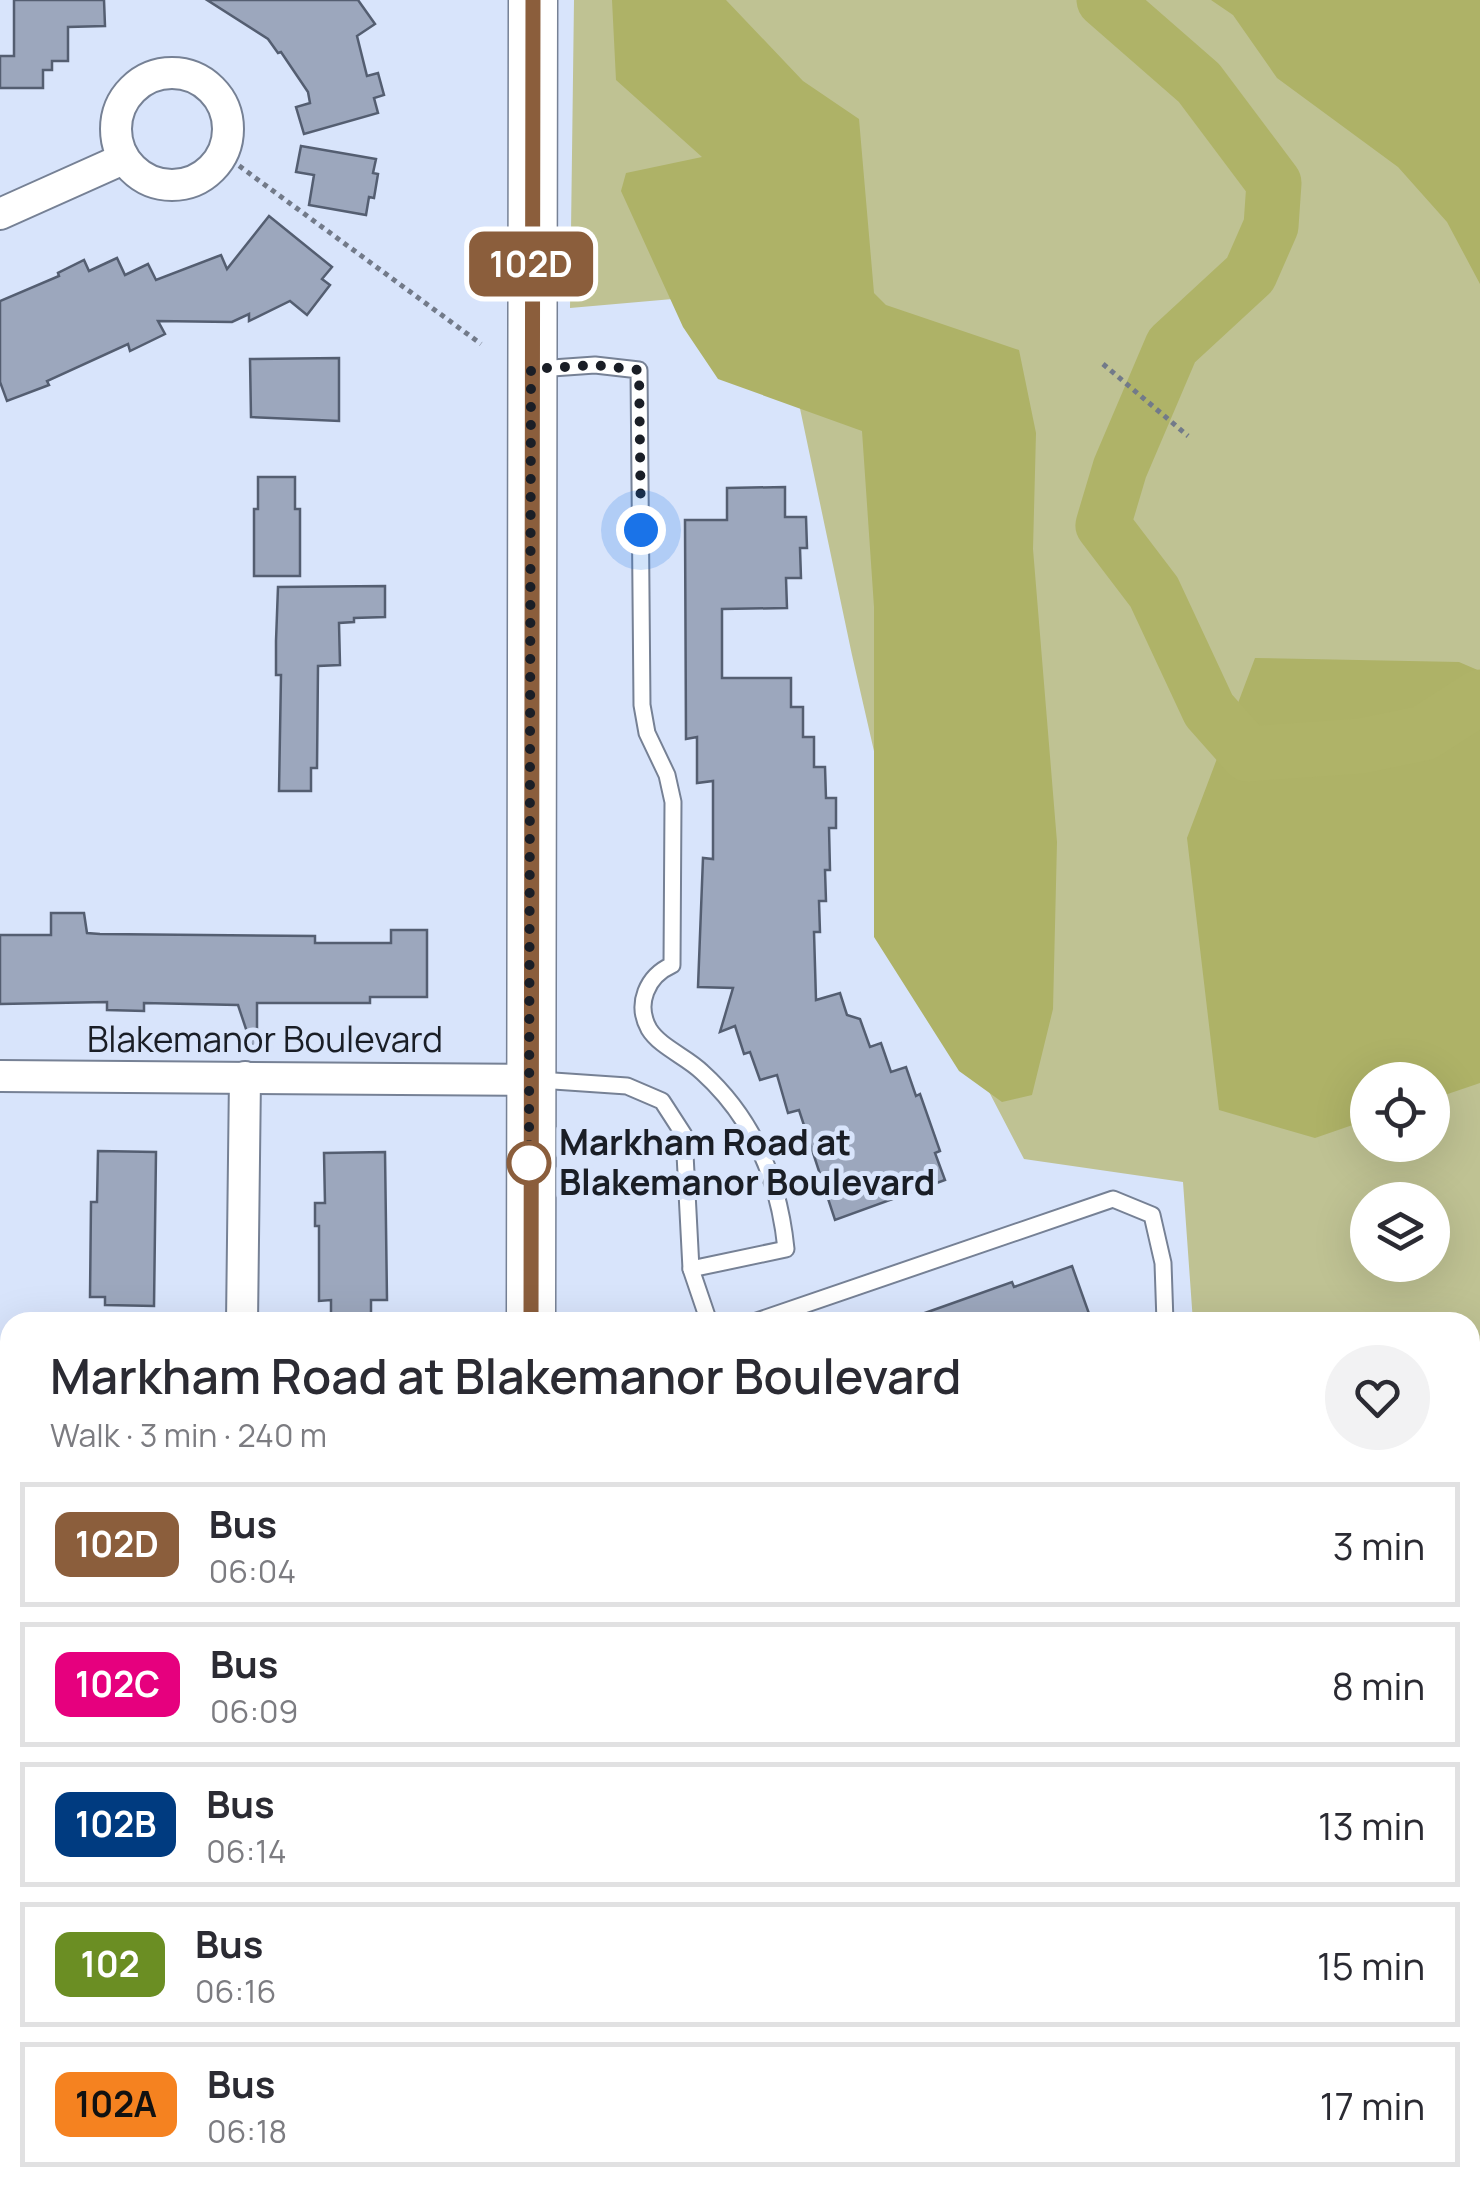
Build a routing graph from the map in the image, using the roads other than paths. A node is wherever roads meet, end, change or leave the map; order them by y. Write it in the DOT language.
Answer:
graph roads {
  1 [pos="533,0"];
  2 [pos="123,159"];
  3 [pos="0,214"];
  4 [pos="531,369"];
  5 [pos="0,1076"];
  6 [pos="245,1077"];
  7 [pos="530,1080"];
  8 [pos="690,1269"];
  9 [pos="242,1312"];
  10 [pos="530,1312"];
  11 [pos="705,1312"];
  12 [pos="783,1312"];
  13 [pos="1165,1312"];
  1 -- 4 [label="main road"];
  2 -- 2 [label="street"];
  2 -- 3 [label="street"];
  4 -- 7 [label="main road"];
  4 -- 8 [label="lane"];
  5 -- 6 [label="street, Blakemanor Boulevard"];
  6 -- 7 [label="street, Blakemanor Boulevard"];
  6 -- 9 [label="street"];
  7 -- 8 [label="lane"];
  7 -- 10 [label="main road"];
  8 -- 11 [label="lane"];
  12 -- 13 [label="lane"];
}
